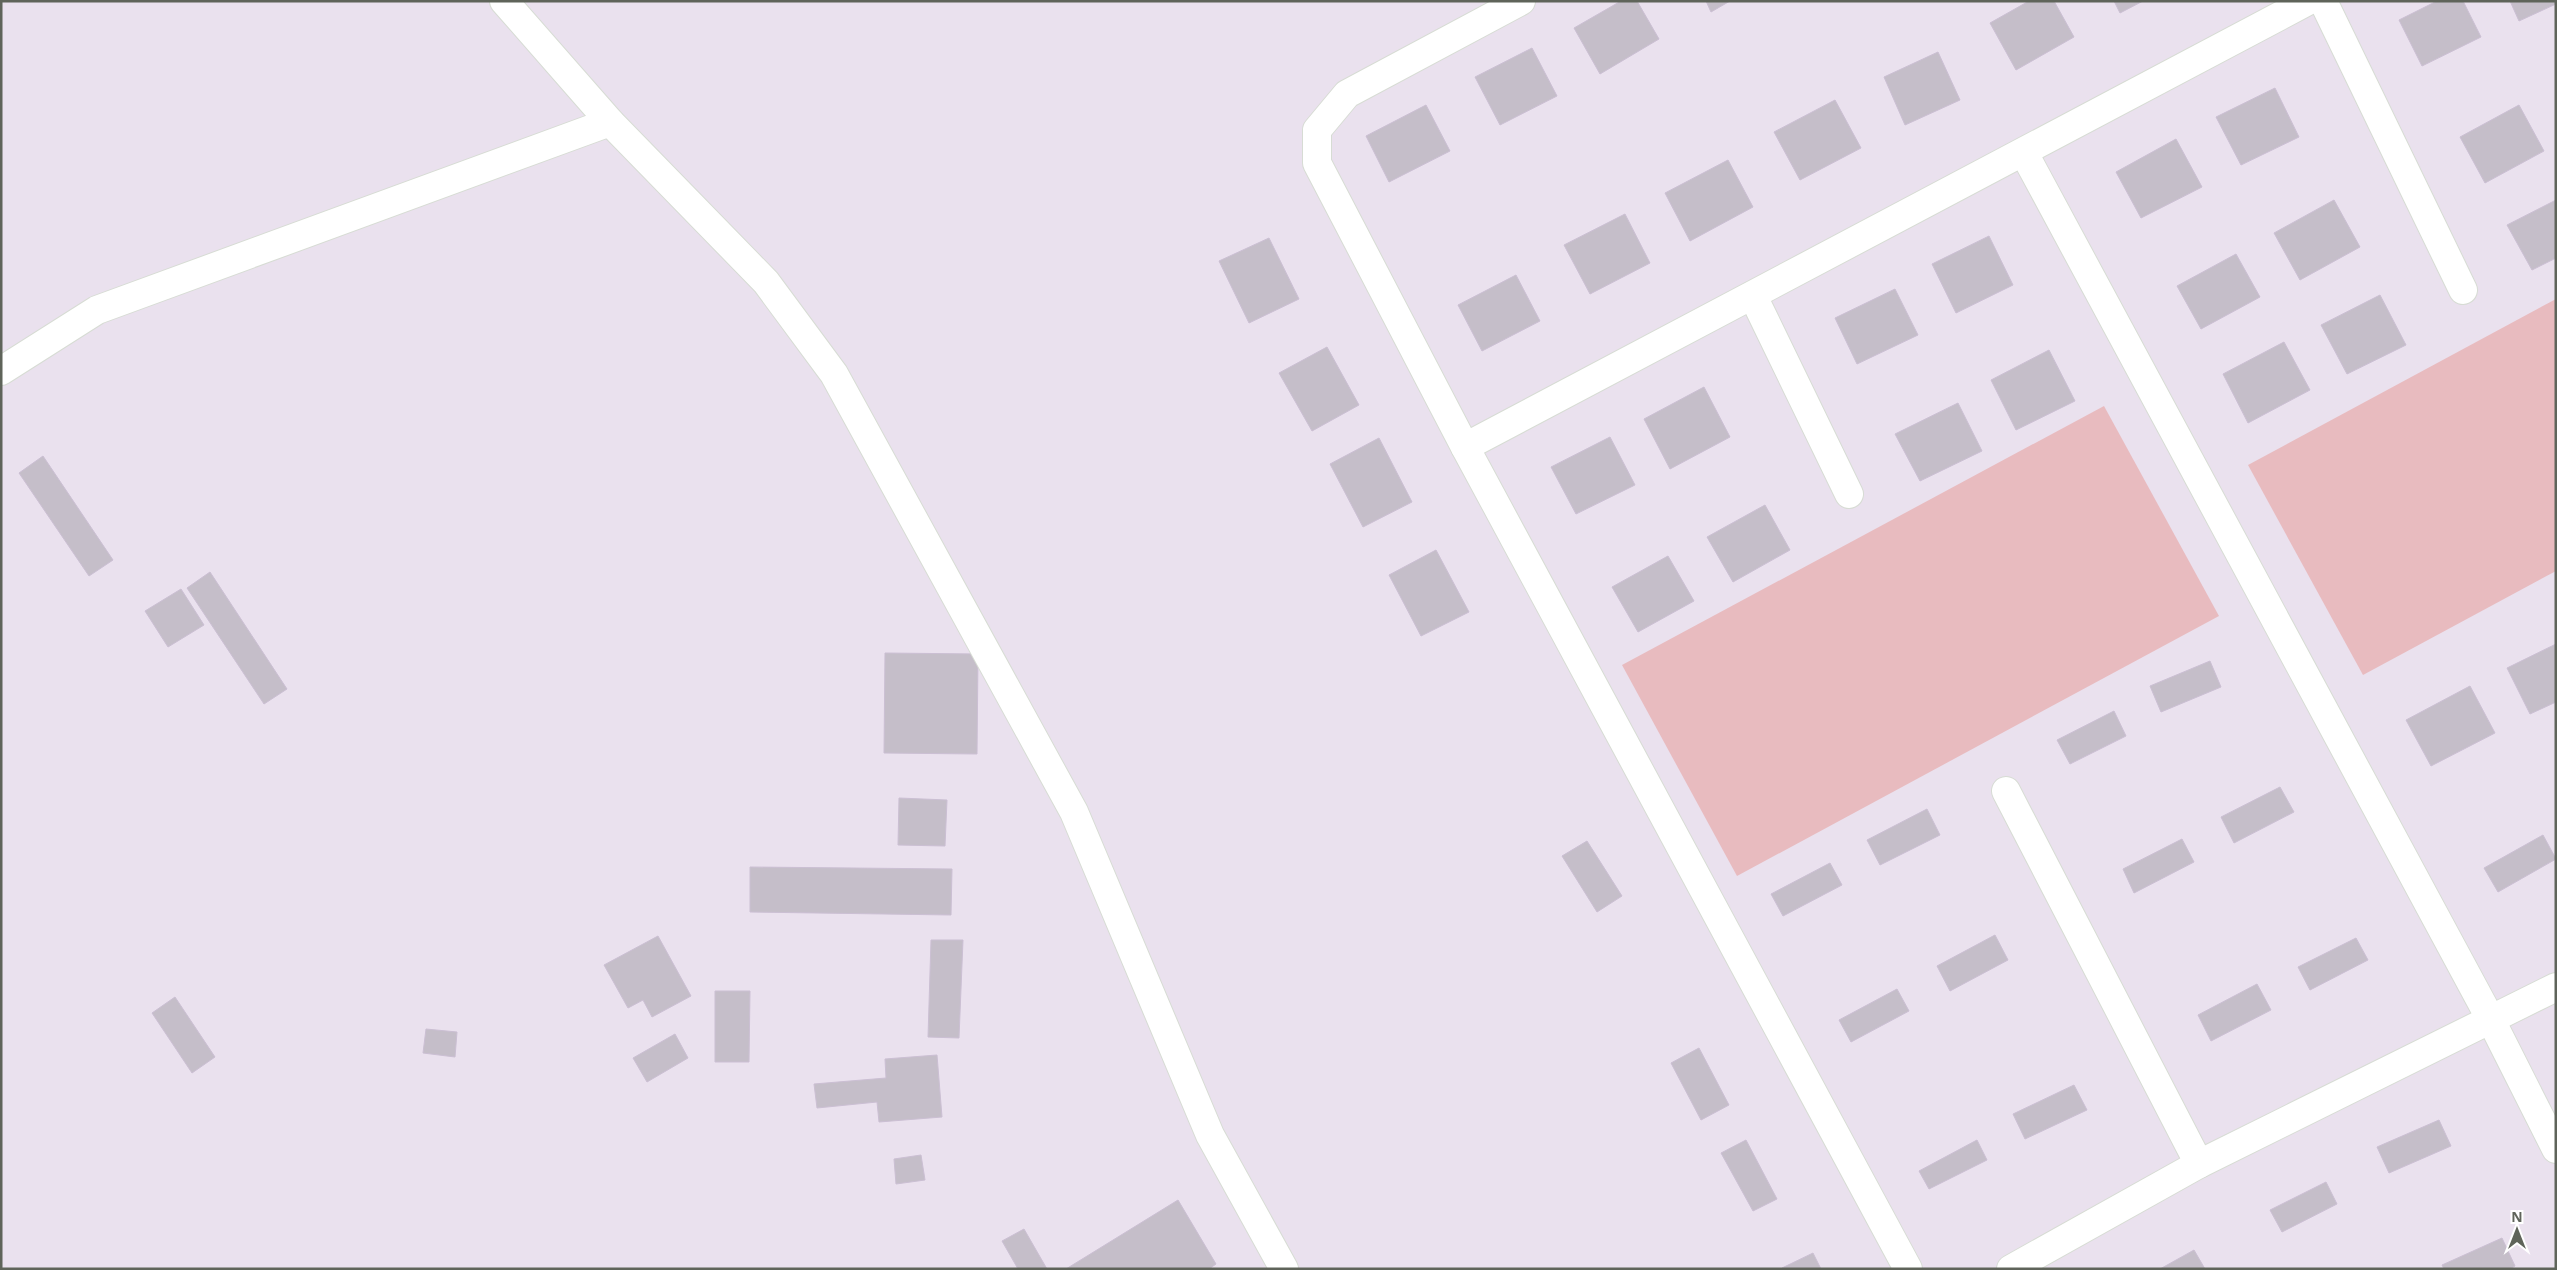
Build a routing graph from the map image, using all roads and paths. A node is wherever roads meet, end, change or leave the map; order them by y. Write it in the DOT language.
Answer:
graph roads {
  1 [pos="504,1"];
  2 [pos="1522,1"];
  3 [pos="2308,1"];
  4 [pos="2323,1"];
  5 [pos="610,122"];
  6 [pos="2024,153"];
  7 [pos="2463,290"];
  8 [pos="1753,296"];
  9 [pos="1,371"];
  10 [pos="1465,447"];
  11 [pos="1849,494"];
  12 [pos="2006,791"];
  13 [pos="2556,987"];
  14 [pos="2491,1020"];
  15 [pos="2556,1149"];
  16 [pos="2199,1164"];
  17 [pos="1284,1269"];
  18 [pos="1908,1269"];
  19 [pos="2011,1269"];
  1 -- 5 [label="street"];
  2 -- 10 [label="street"];
  3 -- 6 [label="street"];
  4 -- 7 [label="street"];
  5 -- 9 [label="street"];
  5 -- 17 [label="street"];
  6 -- 8 [label="street"];
  6 -- 14 [label="street"];
  8 -- 10 [label="street"];
  8 -- 11 [label="street"];
  10 -- 18 [label="street"];
  12 -- 16 [label="street"];
  13 -- 14 [label="street"];
  14 -- 15 [label="street"];
  14 -- 16 [label="street"];
  16 -- 19 [label="street"];
}
